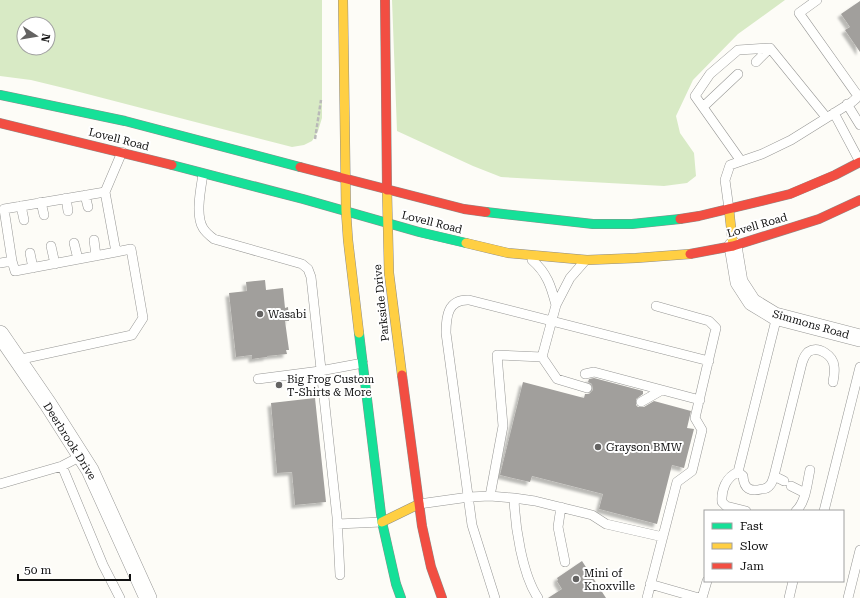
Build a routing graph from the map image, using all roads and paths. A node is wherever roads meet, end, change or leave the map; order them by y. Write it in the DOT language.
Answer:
graph roads {
  1 [pos="343,0"];
  2 [pos="385,0"];
  3 [pos="816,0"];
  4 [pos="770,48"];
  5 [pos="756,62"];
  6 [pos="738,74"];
  7 [pos="0,95"];
  8 [pos="859,95"];
  9 [pos="321,100"];
  10 [pos="847,104"];
  11 [pos="703,108"];
  12 [pos="830,115"];
  13 [pos="0,123"];
  14 [pos="860,125"];
  15 [pos="315,139"];
  16 [pos="122,152"];
  17 [pos="741,161"];
  18 [pos="860,162"];
  19 [pos="203,174"];
  20 [pos="346,179"];
  21 [pos="387,190"];
  22 [pos="105,192"];
  23 [pos="85,195"];
  24 [pos="66,198"];
  25 [pos="860,200"];
  26 [pos="41,202"];
  27 [pos="21,206"];
  28 [pos="88,207"];
  29 [pos="729,209"];
  30 [pos="68,211"];
  31 [pos="346,211"];
  32 [pos="44,215"];
  33 [pos="24,220"];
  34 [pos="388,222"];
  35 [pos="94,240"];
  36 [pos="74,243"];
  37 [pos="51,246"];
  38 [pos="733,246"];
  39 [pos="116,252"];
  40 [pos="30,253"];
  41 [pos="526,254"];
  42 [pos="96,256"];
  43 [pos="78,259"];
  44 [pos="587,260"];
  45 [pos="12,261"];
  46 [pos="0,263"];
  47 [pos="55,264"];
  48 [pos="33,268"];
  49 [pos="556,305"];
  50 [pos="656,306"];
  51 [pos="777,316"];
  52 [pos="552,321"];
  53 [pos="0,334"];
  54 [pos="860,338"];
  55 [pos="542,357"];
  56 [pos="17,360"];
  57 [pos="709,361"];
  58 [pos="363,363"];
  59 [pos="860,367"];
  60 [pos="320,371"];
  61 [pos="585,374"];
  62 [pos="258,379"];
  63 [pos="833,382"];
  64 [pos="587,388"];
  65 [pos="662,390"];
  66 [pos="700,400"];
  67 [pos="641,402"];
  68 [pos="81,456"];
  69 [pos="62,466"];
  70 [pos="810,470"];
  71 [pos="738,472"];
  72 [pos="774,476"];
  73 [pos="0,484"];
  74 [pos="805,493"];
  75 [pos="490,496"];
  76 [pos="469,497"];
  77 [pos="514,498"];
  78 [pos="419,504"];
  79 [pos="561,507"];
  80 [pos="742,510"];
  81 [pos="797,510"];
  82 [pos="824,510"];
  83 [pos="382,522"];
  84 [pos="337,524"];
  85 [pos="663,537"];
  86 [pos="860,550"];
  87 [pos="565,562"];
  88 [pos="340,575"];
  89 [pos="707,582"];
  90 [pos="793,582"];
  91 [pos="650,584"];
  92 [pos="688,596"];
  93 [pos="120,598"];
  94 [pos="148,598"];
  95 [pos="401,598"];
  96 [pos="442,598"];
  97 [pos="495,598"];
  98 [pos="538,598"];
  99 [pos="647,598"];
  100 [pos="701,598"];
  101 [pos="789,598"];
  102 [pos="848,598"];
  1 -- 20 [label="main road"];
  2 -- 21 [label="main road, Parkside Drive"];
  3 -- 8 [label="lane"];
  4 -- 5 [label="lane"];
  4 -- 11 [label="lane"];
  4 -- 12 [label="lane"];
  6 -- 11 [label="lane"];
  7 -- 20 [label="main road, Lovell Road"];
  8 -- 10 [label="lane"];
  9 -- 15 [label="path"];
  10 -- 12 [label="lane"];
  10 -- 14 [label="lane"];
  11 -- 17 [label="lane"];
  12 -- 17 [label="lane"];
  12 -- 18 [label="lane"];
  13 -- 16 [label="main road, Lovell Road"];
  16 -- 19 [label="main road, Lovell Road"];
  16 -- 22 [label="lane"];
  17 -- 29 [label="lane"];
  18 -- 29 [label="main road, Lovell Road"];
  19 -- 31 [label="main road, Lovell Road"];
  19 -- 60 [label="lane"];
  20 -- 21 [label="main road, Lovell Road"];
  20 -- 31 [label="main road"];
  21 -- 29 [label="main road, Lovell Road"];
  21 -- 34 [label="main road, Parkside Drive"];
  22 -- 23 [label="lane"];
  22 -- 39 [label="lane"];
  23 -- 24 [label="lane"];
  23 -- 28 [label="lane"];
  24 -- 26 [label="lane"];
  24 -- 30 [label="lane"];
  25 -- 38 [label="main road, Lovell Road"];
  26 -- 27 [label="lane"];
  26 -- 32 [label="lane"];
  27 -- 33 [label="lane"];
  27 -- 45 [label="lane"];
  29 -- 38 [label="main road"];
  31 -- 34 [label="main road, Lovell Road"];
  31 -- 58 [label="main road"];
  34 -- 41 [label="main road, Lovell Road"];
  34 -- 78 [label="main road, Parkside Drive"];
  35 -- 42 [label="lane"];
  36 -- 43 [label="lane"];
  37 -- 47 [label="lane"];
  38 -- 44 [label="main road, Lovell Road"];
  38 -- 51 [label="street, Simmons Road"];
  39 -- 42 [label="lane"];
  39 -- 56 [label="lane"];
  40 -- 48 [label="lane"];
  41 -- 44 [label="main road, Lovell Road"];
  41 -- 49 [label="lane"];
  42 -- 43 [label="lane"];
  43 -- 47 [label="lane"];
  44 -- 49 [label="lane"];
  45 -- 46 [label="lane"];
  45 -- 48 [label="lane"];
  47 -- 48 [label="lane"];
  49 -- 52 [label="lane"];
  50 -- 57 [label="lane"];
  51 -- 54 [label="street, Simmons Road"];
  51 -- 71 [label="lane"];
  52 -- 55 [label="lane"];
  52 -- 57 [label="lane"];
  52 -- 76 [label="lane"];
  53 -- 56 [label="street, Deerbrook Drive"];
  55 -- 64 [label="lane"];
  55 -- 75 [label="lane"];
  56 -- 68 [label="street, Deerbrook Drive"];
  57 -- 66 [label="lane"];
  58 -- 60 [label="lane"];
  58 -- 83 [label="main road"];
  59 -- 82 [label="lane"];
  60 -- 62 [label="lane"];
  60 -- 84 [label="lane"];
  61 -- 65 [label="lane"];
  63 -- 72 [label="lane"];
  65 -- 66 [label="lane"];
  65 -- 67 [label="lane"];
  66 -- 85 [label="lane"];
  68 -- 69 [label="lane"];
  68 -- 94 [label="street, Deerbrook Drive"];
  69 -- 73 [label="lane"];
  69 -- 93 [label="lane"];
  70 -- 74 [label="lane"];
  71 -- 72 [label="lane"];
  71 -- 80 [label="lane"];
  72 -- 74 [label="lane"];
  74 -- 81 [label="lane"];
  75 -- 76 [label="lane"];
  75 -- 77 [label="lane"];
  76 -- 78 [label="lane"];
  76 -- 97 [label="lane"];
  77 -- 79 [label="lane"];
  77 -- 98 [label="lane"];
  78 -- 83 [label="main road"];
  78 -- 96 [label="main road, Parkside Drive"];
  79 -- 85 [label="lane"];
  79 -- 87 [label="lane"];
  83 -- 84 [label="lane"];
  83 -- 95 [label="main road"];
  84 -- 88 [label="lane"];
  85 -- 91 [label="lane"];
  86 -- 102 [label="lane"];
  89 -- 100 [label="lane"];
  90 -- 101 [label="lane"];
  91 -- 92 [label="lane"];
  91 -- 99 [label="lane"];
  92 -- 100 [label="lane"];
}
